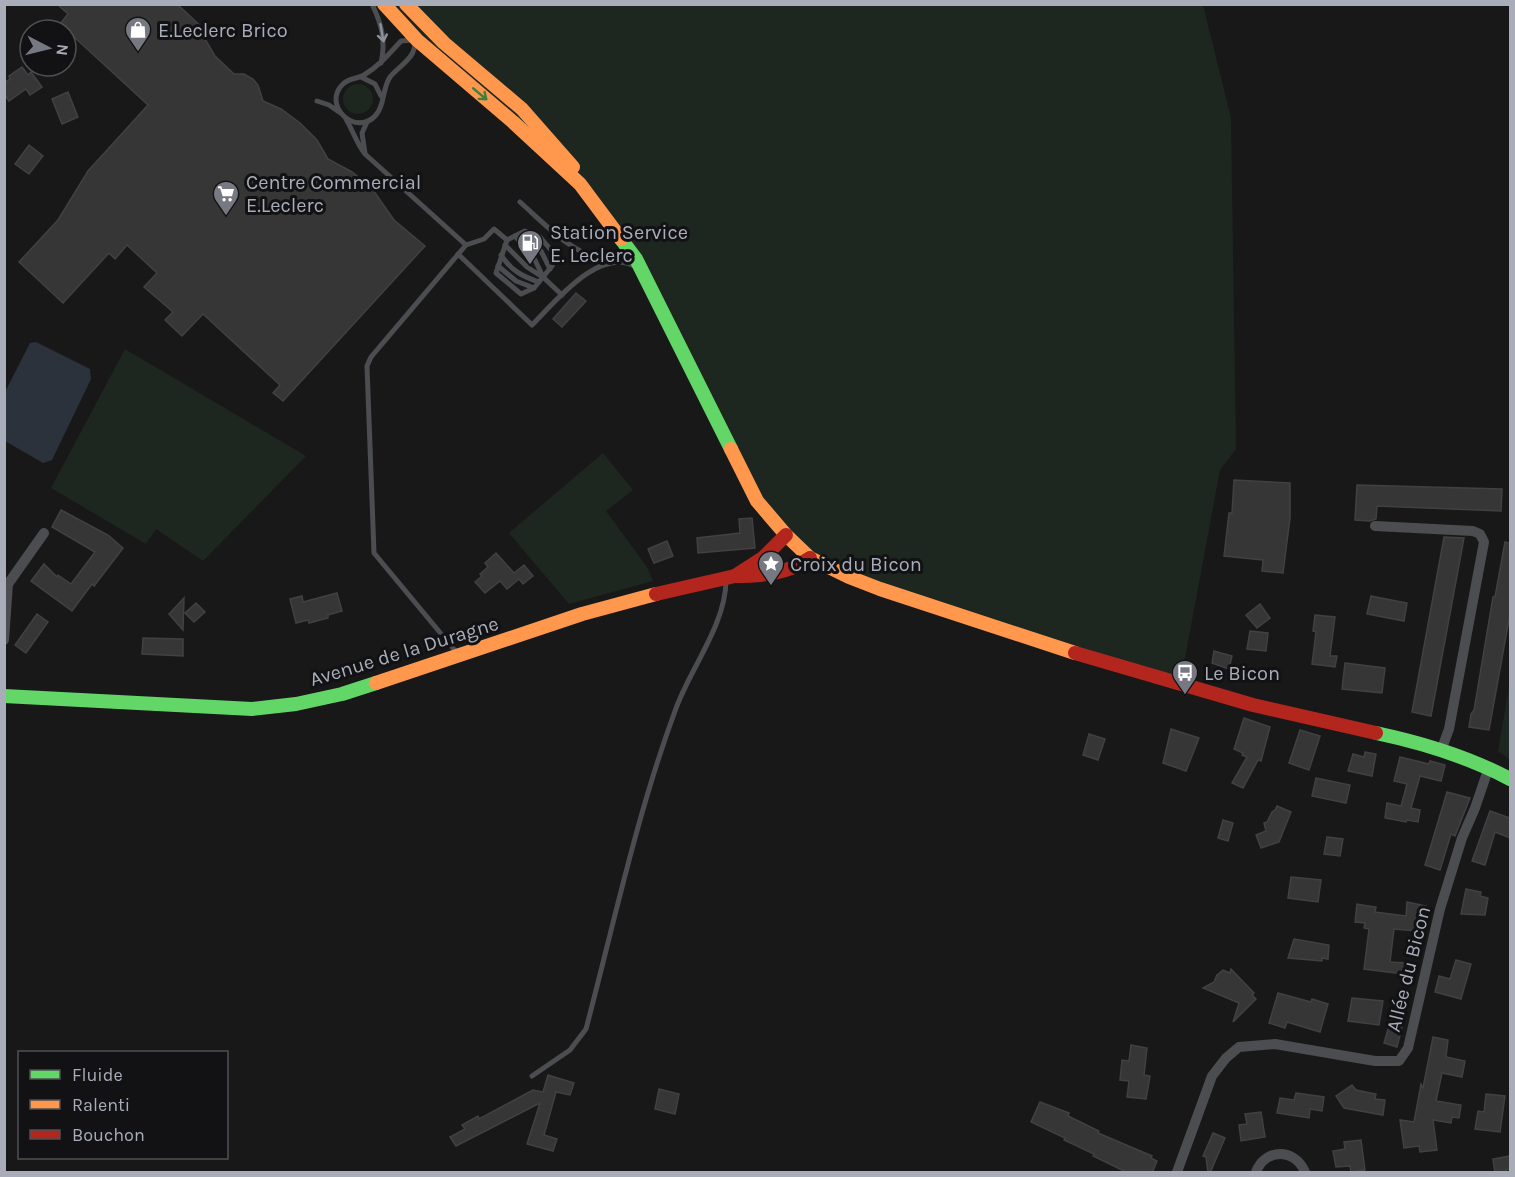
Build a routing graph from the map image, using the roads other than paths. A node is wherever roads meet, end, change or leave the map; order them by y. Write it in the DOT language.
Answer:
graph roads {
  1 [pos="372,4"];
  2 [pos="384,4"];
  3 [pos="406,4"];
  4 [pos="421,31"];
  5 [pos="412,55"];
  6 [pos="435,56"];
  7 [pos="381,64"];
  8 [pos="361,77"];
  9 [pos="336,96"];
  10 [pos="382,98"];
  11 [pos="339,112"];
  12 [pos="346,119"];
  13 [pos="367,122"];
  14 [pos="365,154"];
  15 [pos="520,202"];
  16 [pos="525,231"];
  17 [pos="515,236"];
  18 [pos="506,243"];
  19 [pos="466,245"];
  20 [pos="632,254"];
  21 [pos="458,255"];
  22 [pos="501,255"];
  23 [pos="609,263"];
  24 [pos="498,266"];
  25 [pos="550,269"];
  26 [pos="642,271"];
  27 [pos="541,279"];
  28 [pos="534,288"];
  29 [pos="562,295"];
  30 [pos="1375,526"];
  31 [pos="44,533"];
  32 [pos="786,535"];
  33 [pos="810,558"];
  34 [pos="731,577"];
  35 [pos="4,640"];
  36 [pos="459,656"];
  37 [pos="4,696"];
  38 [pos="1442,748"];
  39 [pos="1489,767"];
  40 [pos="1510,779"];
  41 [pos="532,1076"];
  42 [pos="1177,1173"];
  43 [pos="1256,1173"];
  44 [pos="1305,1173"];
  1 -- 7 [label="lane, one-way"];
  2 -- 4 [label="main road"];
  3 -- 4 [label="main road"];
  4 -- 5 [label="lane"];
  4 -- 6 [label="main road"];
  4 -- 7 [label="lane"];
  4 -- 20 [label="main road"];
  5 -- 6 [label="lane"];
  5 -- 10 [label="lane"];
  6 -- 20 [label="main road, one-way"];
  7 -- 8 [label="lane"];
  8 -- 9 [label="lane"];
  8 -- 10 [label="lane"];
  9 -- 11 [label="lane"];
  9 -- 11 [label="lane"];
  10 -- 13 [label="lane"];
  11 -- 12 [label="lane"];
  12 -- 13 [label="lane"];
  12 -- 14 [label="lane"];
  13 -- 14 [label="lane"];
  14 -- 19 [label="lane"];
  15 -- 23 [label="lane"];
  16 -- 17 [label="lane"];
  16 -- 25 [label="lane"];
  16 -- 25 [label="lane"];
  17 -- 18 [label="lane"];
  17 -- 27 [label="lane"];
  18 -- 19 [label="lane"];
  18 -- 22 [label="lane"];
  18 -- 27 [label="lane"];
  19 -- 21 [label="lane"];
  20 -- 26 [label="main road"];
  21 -- 29 [label="lane"];
  21 -- 36 [label="lane"];
  22 -- 24 [label="lane"];
  22 -- 27 [label="lane"];
  23 -- 26 [label="lane"];
  23 -- 29 [label="lane"];
  24 -- 28 [label="lane"];
  24 -- 28 [label="lane"];
  25 -- 27 [label="lane"];
  26 -- 32 [label="main road"];
  27 -- 28 [label="lane"];
  27 -- 29 [label="lane"];
  30 -- 38 [label="street"];
  31 -- 35 [label="street"];
  32 -- 33 [label="main road"];
  32 -- 34 [label="main road, Avenue de la Duragne"];
  33 -- 34 [label="main road, Avenue de la Duragne"];
  33 -- 38 [label="main road"];
  34 -- 36 [label="main road, Avenue de la Duragne"];
  34 -- 41 [label="lane"];
  36 -- 37 [label="main road, Avenue de la Duragne"];
  38 -- 39 [label="main road"];
  39 -- 40 [label="main road"];
  39 -- 42 [label="street, Allée du Bicon"];
  43 -- 44 [label="street"];
}
